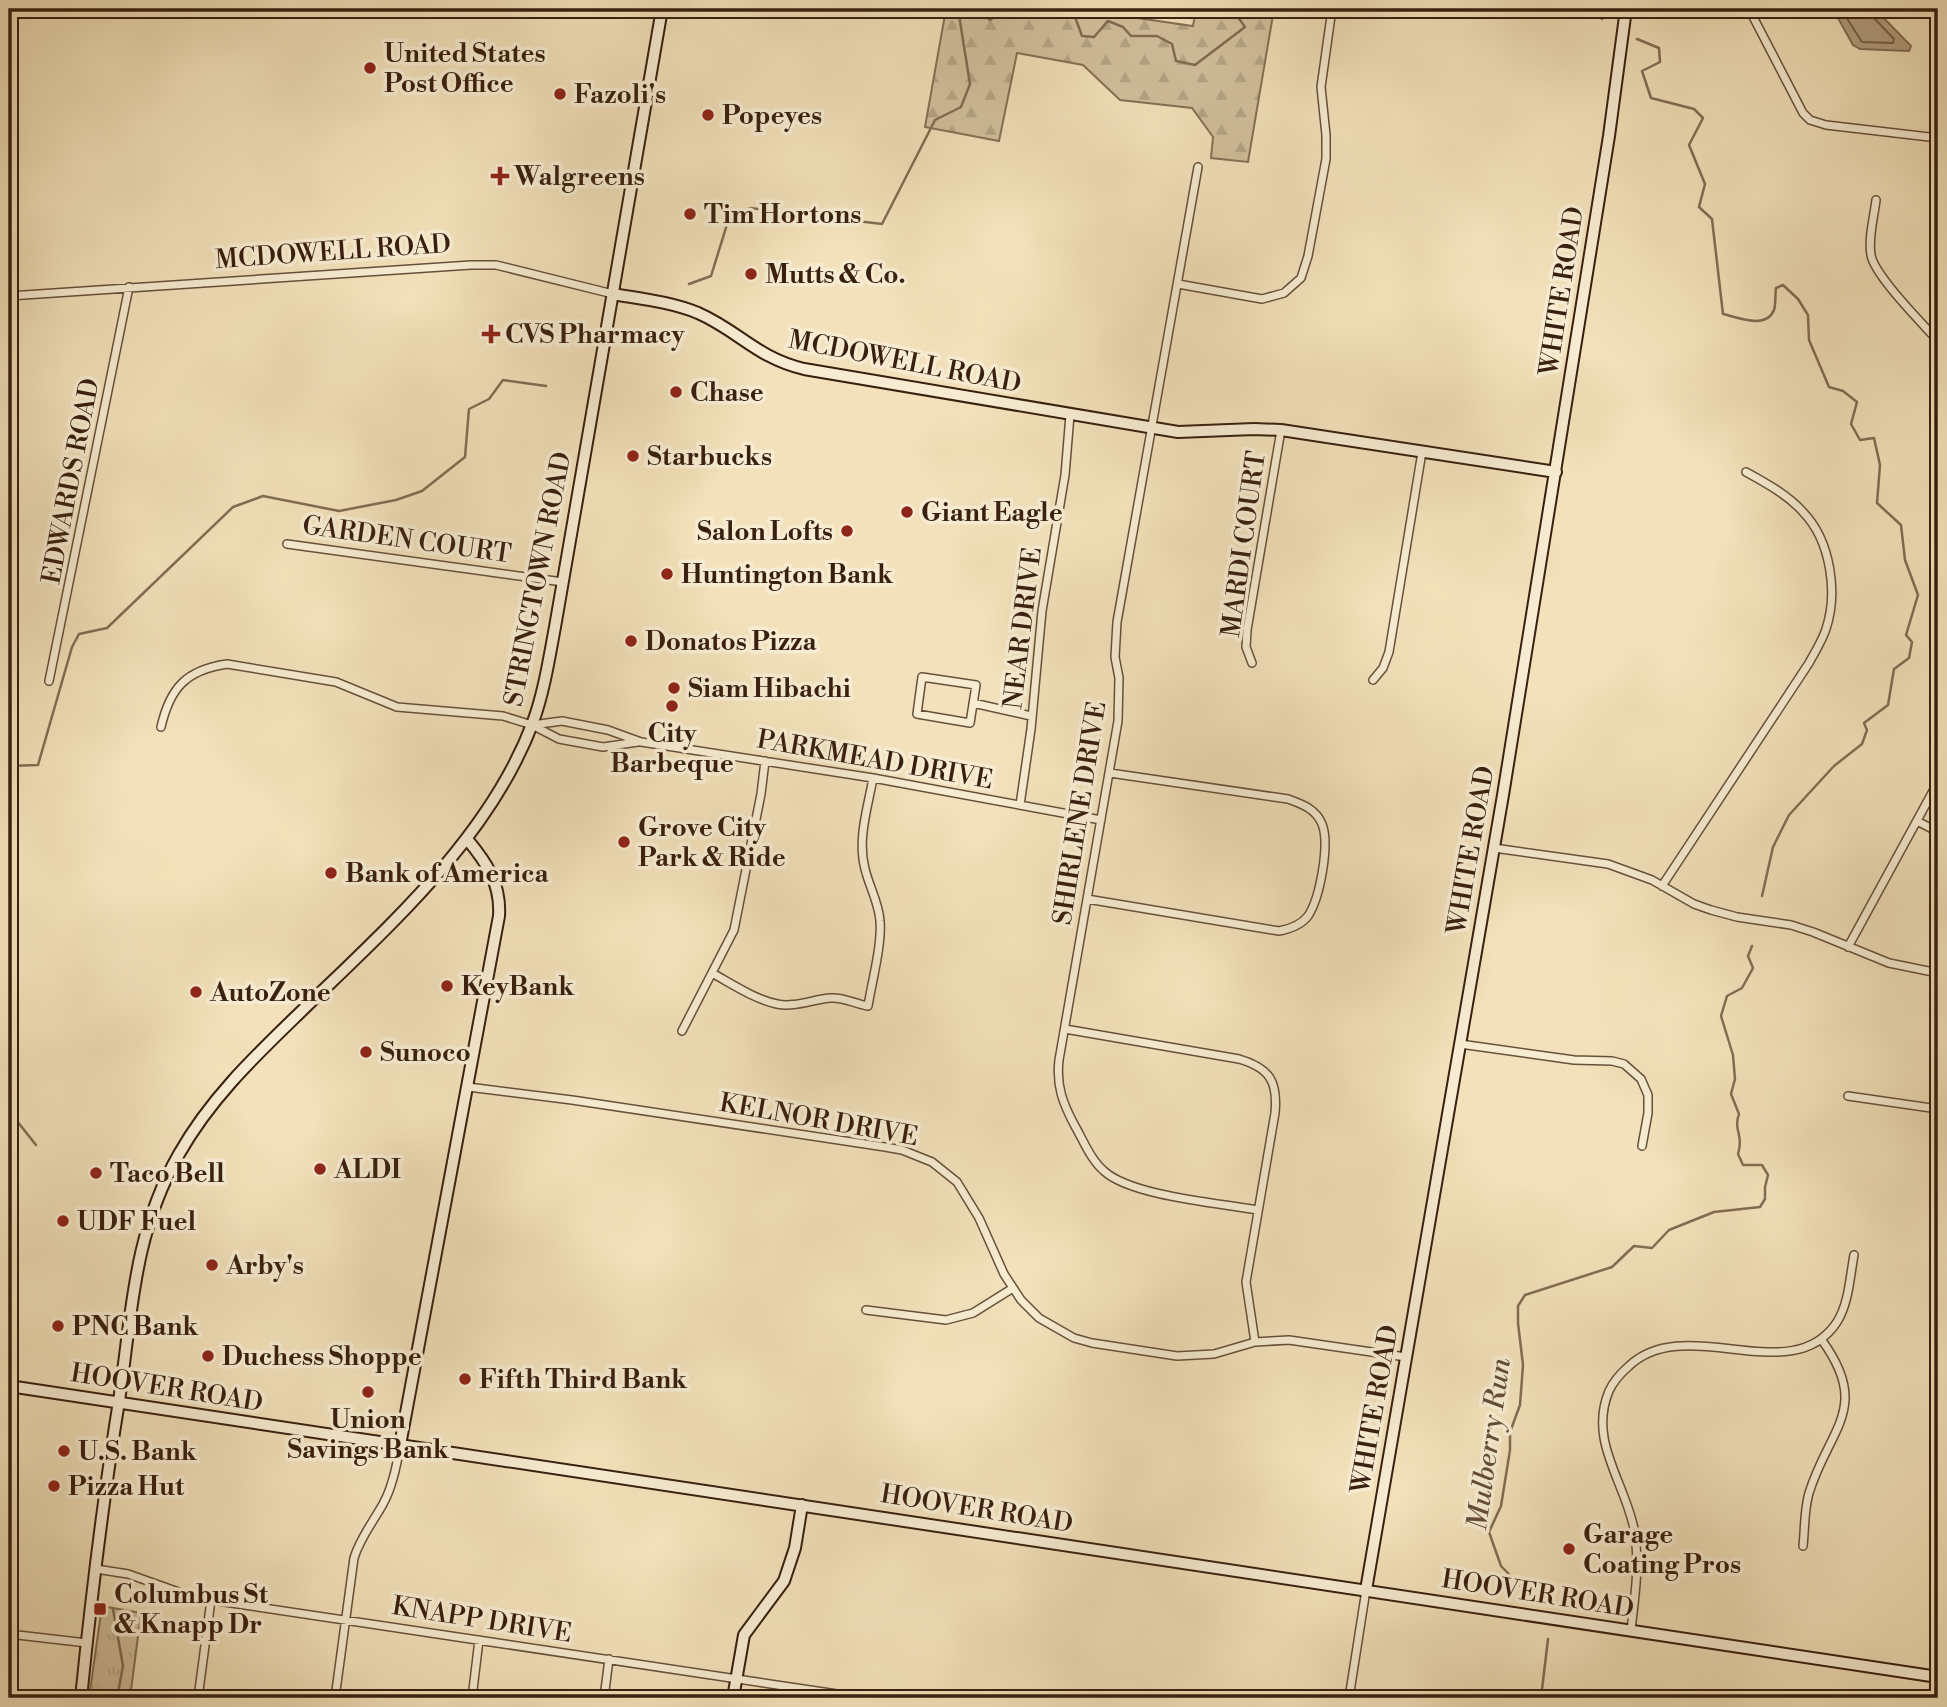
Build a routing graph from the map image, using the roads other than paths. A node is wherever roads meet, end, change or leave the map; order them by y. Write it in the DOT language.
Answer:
graph roads {
  1 [pos="662,9"];
  2 [pos="1332,9"];
  3 [pos="1626,9"];
  4 [pos="1749,9"];
  5 [pos="1938,138"];
  6 [pos="1198,167"];
  7 [pos="1876,200"];
  8 [pos="1178,284"];
  9 [pos="129,288"];
  10 [pos="613,294"];
  11 [pos="9,296"];
  12 [pos="1938,341"];
  13 [pos="1070,415"];
  14 [pos="1150,427"];
  15 [pos="1281,430"];
  16 [pos="1422,452"];
  17 [pos="1556,472"];
  18 [pos="1746,472"];
  19 [pos="287,544"];
  20 [pos="563,582"];
  21 [pos="1252,663"];
  22 [pos="1373,680"];
  23 [pos="50,681"];
  24 [pos="973,703"];
  25 [pos="1031,716"];
  26 [pos="532,725"];
  27 [pos="161,727"];
  28 [pos="641,742"];
  29 [pos="765,761"];
  30 [pos="1110,773"];
  31 [pos="873,778"];
  32 [pos="1938,782"];
  33 [pos="1020,805"];
  34 [pos="1101,820"];
  35 [pos="1917,821"];
  36 [pos="1938,832"];
  37 [pos="467,839"];
  38 [pos="1494,848"];
  39 [pos="1662,886"];
  40 [pos="1087,899"];
  41 [pos="1848,947"];
  42 [pos="712,973"];
  43 [pos="1938,973"];
  44 [pos="1065,1029"];
  45 [pos="682,1031"];
  46 [pos="1460,1044"];
  47 [pos="468,1087"];
  48 [pos="1848,1096"];
  49 [pos="1938,1109"];
  50 [pos="1642,1146"];
  51 [pos="1258,1210"];
  52 [pos="1854,1255"];
  53 [pos="1013,1288"];
  54 [pos="866,1310"];
  55 [pos="1821,1339"];
  56 [pos="1255,1342"];
  57 [pos="1406,1357"];
  58 [pos="9,1386"];
  59 [pos="118,1402"];
  60 [pos="400,1445"];
  61 [pos="802,1505"];
  62 [pos="1804,1546"];
  63 [pos="96,1569"];
  64 [pos="1366,1590"];
  65 [pos="211,1600"];
  66 [pos="345,1619"];
  67 [pos="1631,1630"];
  68 [pos="9,1634"];
  69 [pos="479,1640"];
  70 [pos="87,1643"];
  71 [pos="609,1659"];
  72 [pos="1938,1677"];
  73 [pos="736,1679"];
  74 [pos="81,1698"];
  75 [pos="198,1698"];
  76 [pos="335,1698"];
  77 [pos="471,1698"];
  78 [pos="604,1698"];
  79 [pos="733,1698"];
  80 [pos="863,1698"];
  81 [pos="1349,1698"];
  1 -- 10 [label="main road, STRINGTOWN ROAD"];
  2 -- 8 [label="street"];
  3 -- 17 [label="main road, WHITE ROAD"];
  4 -- 5 [label="street"];
  6 -- 8 [label="street, SHIRLENE DRIVE"];
  7 -- 12 [label="street"];
  8 -- 14 [label="street, SHIRLENE DRIVE"];
  9 -- 10 [label="street, MCDOWELL ROAD"];
  9 -- 11 [label="street, MCDOWELL ROAD"];
  9 -- 23 [label="street, EDWARDS ROAD"];
  10 -- 13 [label="main road, MCDOWELL ROAD"];
  10 -- 20 [label="main road, STRINGTOWN ROAD"];
  13 -- 14 [label="main road, MCDOWELL ROAD"];
  13 -- 25 [label="street, NEAR DRIVE"];
  14 -- 15 [label="main road, MCDOWELL ROAD"];
  14 -- 30 [label="street, SHIRLENE DRIVE"];
  15 -- 16 [label="main road, MCDOWELL ROAD"];
  15 -- 21 [label="street, MARDI COURT"];
  16 -- 17 [label="main road, MCDOWELL ROAD"];
  16 -- 22 [label="street"];
  17 -- 38 [label="main road, WHITE ROAD"];
  18 -- 39 [label="street"];
  19 -- 20 [label="street, GARDEN COURT"];
  20 -- 26 [label="main road, STRINGTOWN ROAD"];
  24 -- 24 [label="street"];
  24 -- 25 [label="street"];
  25 -- 33 [label="street, NEAR DRIVE"];
  26 -- 27 [label="street, PARKMEAD DRIVE"];
  26 -- 28 [label="street, PARKMEAD DRIVE"];
  26 -- 28 [label="street, PARKMEAD DRIVE"];
  26 -- 37 [label="main road, STRINGTOWN ROAD"];
  28 -- 29 [label="street, PARKMEAD DRIVE"];
  29 -- 31 [label="street, PARKMEAD DRIVE"];
  29 -- 42 [label="street"];
  30 -- 34 [label="street, SHIRLENE DRIVE"];
  30 -- 40 [label="street"];
  31 -- 33 [label="street, PARKMEAD DRIVE"];
  31 -- 42 [label="street"];
  32 -- 35 [label="street"];
  33 -- 34 [label="street, PARKMEAD DRIVE"];
  34 -- 40 [label="street, SHIRLENE DRIVE"];
  35 -- 36 [label="street"];
  35 -- 41 [label="street"];
  37 -- 47 [label="main road"];
  37 -- 59 [label="main road, STRINGTOWN ROAD"];
  38 -- 39 [label="street"];
  38 -- 46 [label="main road, WHITE ROAD"];
  39 -- 41 [label="street"];
  40 -- 44 [label="street, SHIRLENE DRIVE"];
  41 -- 43 [label="street"];
  42 -- 45 [label="street"];
  44 -- 51 [label="street, SHIRLENE DRIVE"];
  44 -- 51 [label="street"];
  46 -- 50 [label="street"];
  46 -- 57 [label="main road, WHITE ROAD"];
  47 -- 53 [label="street, KELNOR DRIVE"];
  47 -- 60 [label="main road"];
  48 -- 49 [label="street"];
  51 -- 56 [label="street"];
  52 -- 55 [label="street"];
  53 -- 54 [label="street"];
  53 -- 56 [label="street, KELNOR DRIVE"];
  55 -- 62 [label="street"];
  55 -- 67 [label="street"];
  56 -- 57 [label="street, KELNOR DRIVE"];
  57 -- 64 [label="main road, WHITE ROAD"];
  58 -- 59 [label="main road, HOOVER ROAD"];
  59 -- 60 [label="main road, HOOVER ROAD"];
  59 -- 63 [label="main road, STRINGTOWN ROAD"];
  60 -- 61 [label="main road, HOOVER ROAD"];
  60 -- 66 [label="street"];
  61 -- 64 [label="main road, HOOVER ROAD"];
  61 -- 73 [label="main road"];
  63 -- 65 [label="street, KNAPP DRIVE"];
  63 -- 70 [label="main road, STRINGTOWN ROAD"];
  64 -- 67 [label="main road, HOOVER ROAD"];
  64 -- 81 [label="street, WHITE ROAD"];
  65 -- 66 [label="street, KNAPP DRIVE"];
  65 -- 75 [label="street"];
  66 -- 69 [label="street, KNAPP DRIVE"];
  66 -- 76 [label="street"];
  67 -- 72 [label="main road, HOOVER ROAD"];
  68 -- 70 [label="street"];
  69 -- 71 [label="street, KNAPP DRIVE"];
  69 -- 77 [label="street"];
  70 -- 74 [label="main road, STRINGTOWN ROAD"];
  71 -- 73 [label="street, KNAPP DRIVE"];
  71 -- 78 [label="street"];
  73 -- 79 [label="main road"];
  73 -- 80 [label="street, KNAPP DRIVE"];
}
